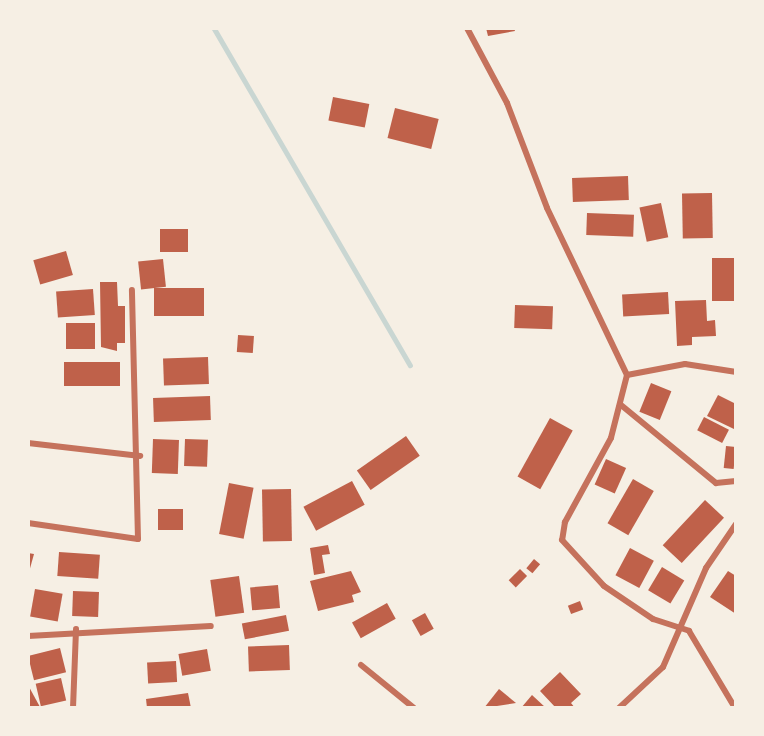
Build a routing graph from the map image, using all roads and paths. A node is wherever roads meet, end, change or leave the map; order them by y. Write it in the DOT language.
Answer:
graph roads {
  1 [pos="467,28"];
  2 [pos="132,290"];
  3 [pos="735,372"];
  4 [pos="627,375"];
  5 [pos="621,405"];
  6 [pos="28,443"];
  7 [pos="140,456"];
  8 [pos="735,481"];
  9 [pos="28,523"];
  10 [pos="735,524"];
  11 [pos="211,626"];
  12 [pos="682,627"];
  13 [pos="76,629"];
  14 [pos="28,636"];
  15 [pos="361,665"];
  16 [pos="73,708"];
  17 [pos="414,708"];
  18 [pos="619,708"];
  19 [pos="735,708"];
  1 -- 4 [label="street"];
  2 -- 7 [label="street"];
  3 -- 4 [label="street"];
  4 -- 5 [label="street"];
  5 -- 8 [label="street"];
  5 -- 12 [label="street"];
  6 -- 7 [label="street"];
  7 -- 9 [label="street"];
  10 -- 12 [label="street"];
  11 -- 13 [label="street"];
  12 -- 18 [label="street"];
  12 -- 19 [label="street"];
  13 -- 14 [label="street"];
  13 -- 16 [label="street"];
  15 -- 17 [label="street"];
}
